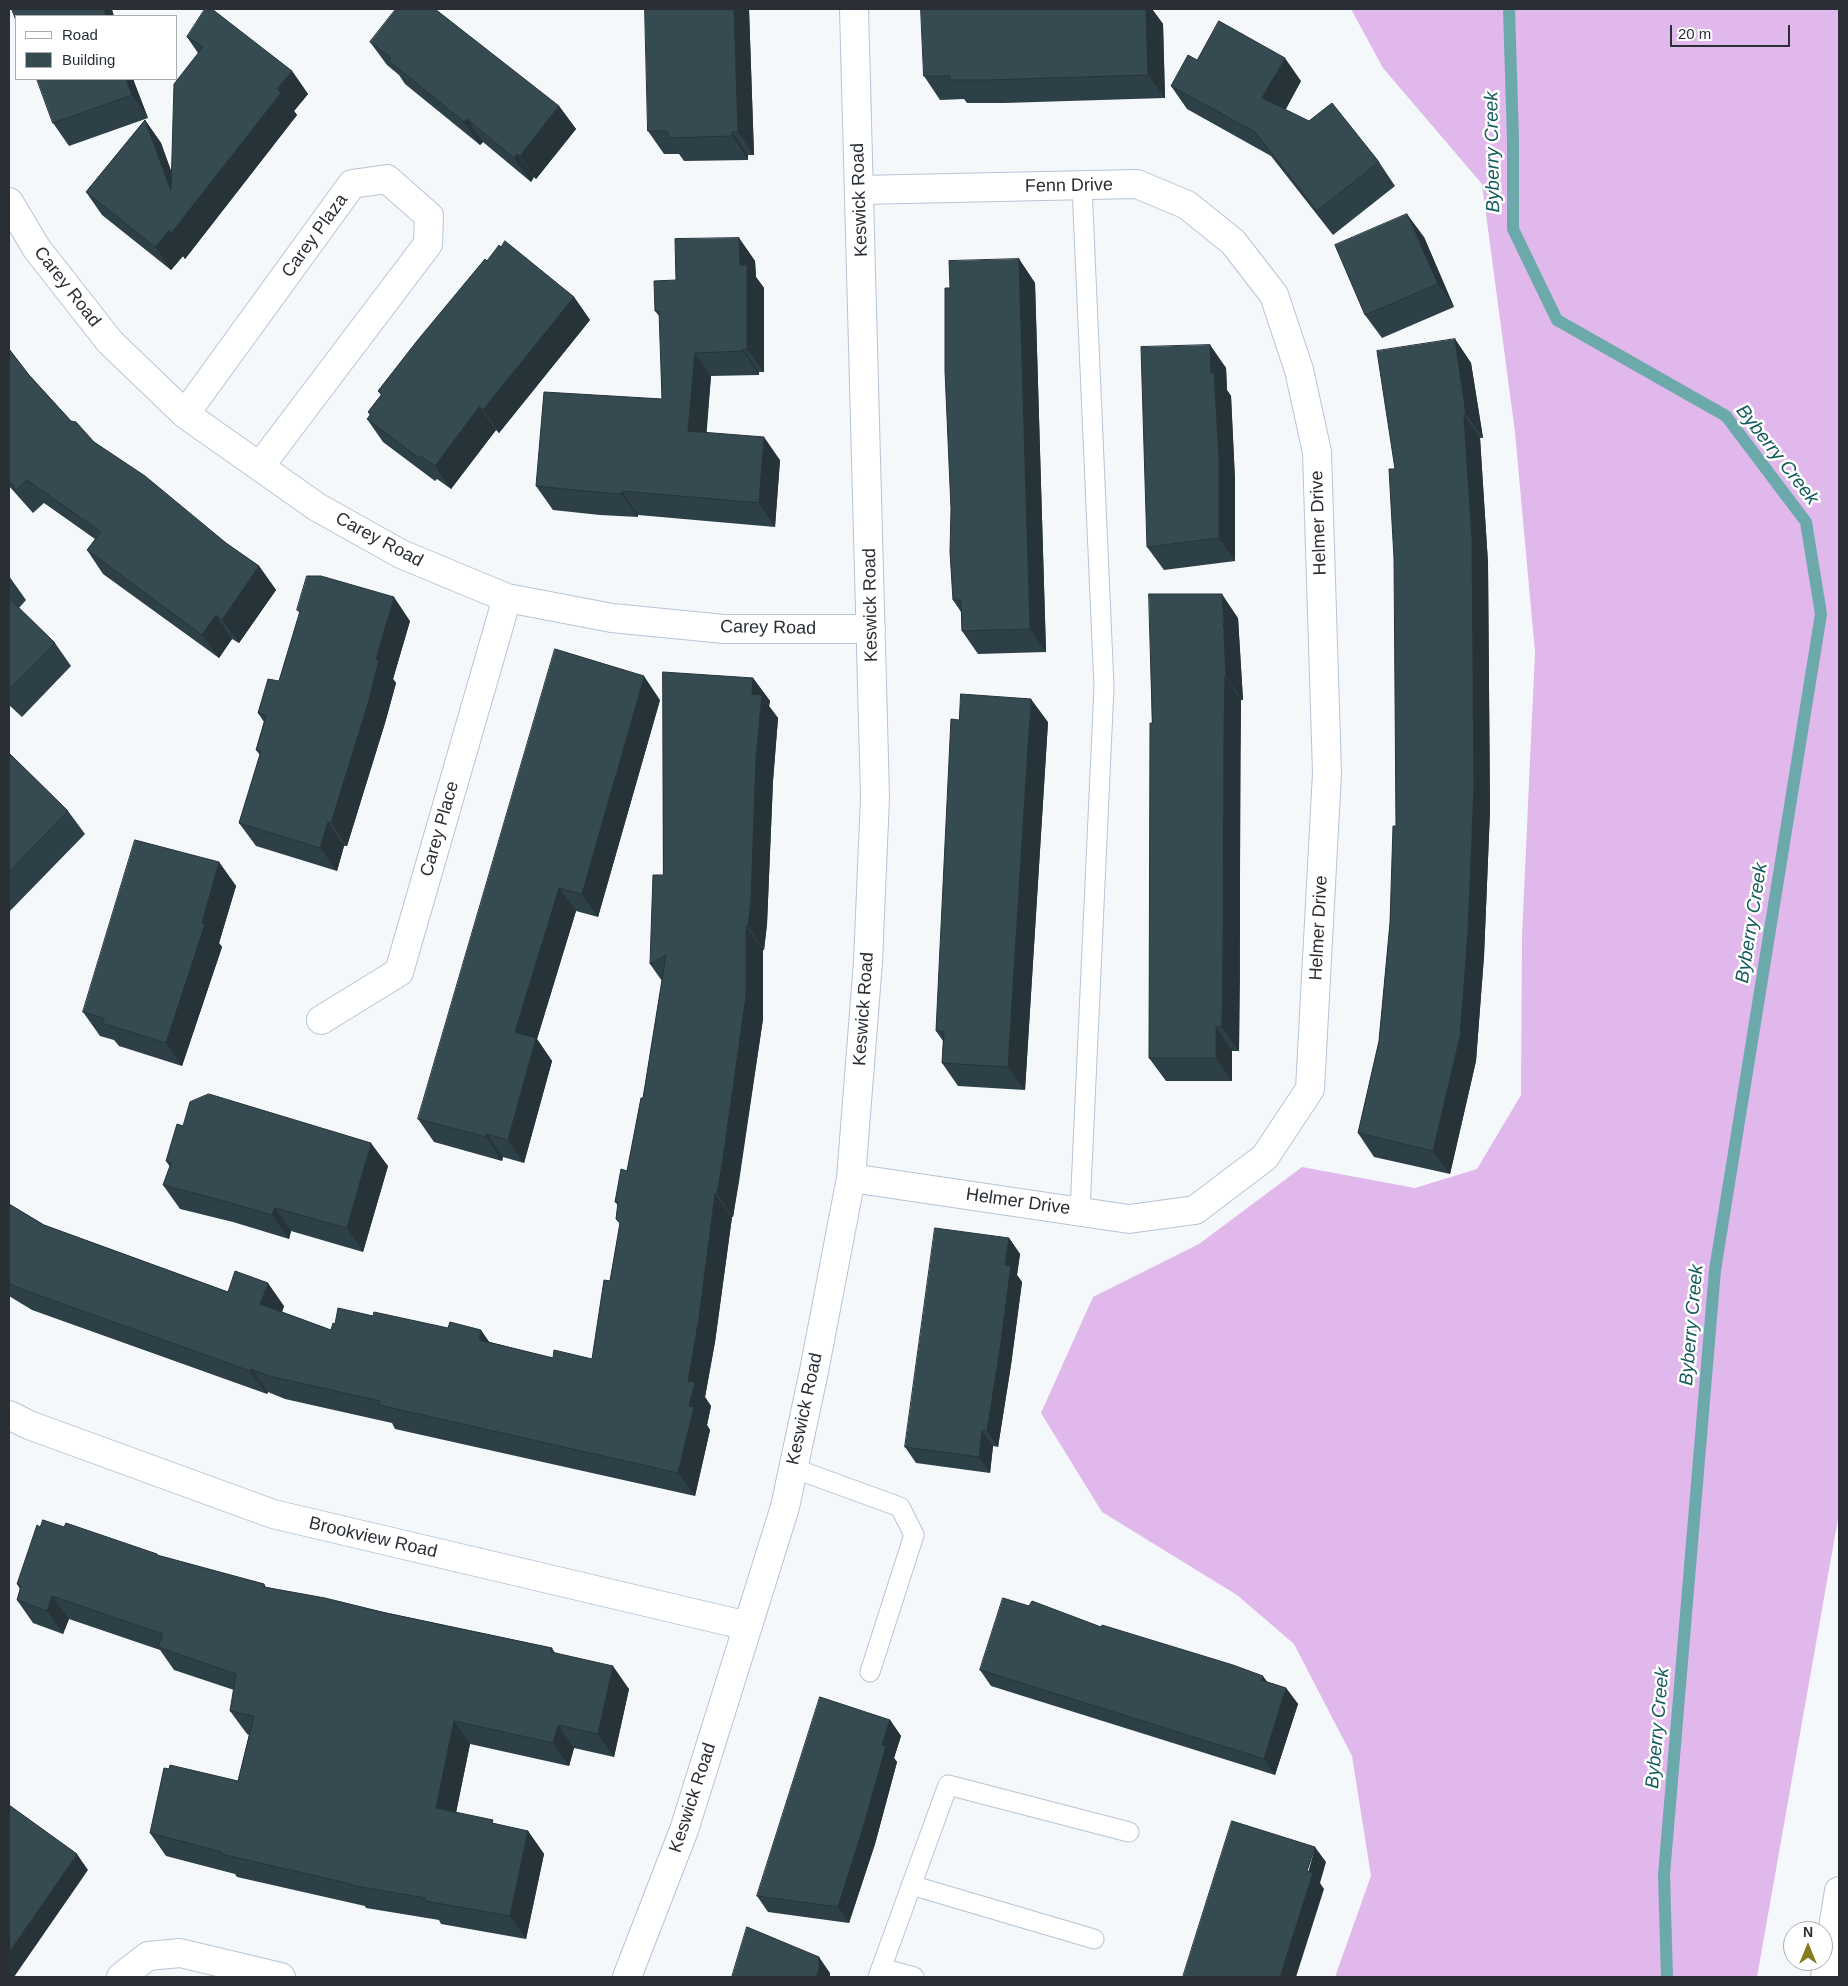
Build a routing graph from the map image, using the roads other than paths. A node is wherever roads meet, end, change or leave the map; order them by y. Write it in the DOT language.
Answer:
graph roads {
  1 [pos="854,9"];
  2 [pos="1082,186"];
  3 [pos="860,190"];
  4 [pos="9,202"];
  5 [pos="1250,264"];
  6 [pos="186,414"];
  7 [pos="260,466"];
  8 [pos="507,598"];
  9 [pos="871,628"];
  10 [pos="321,1020"];
  11 [pos="851,1178"];
  12 [pos="1080,1212"];
  13 [pos="9,1415"];
  14 [pos="793,1468"];
  15 [pos="748,1626"];
  16 [pos="870,1672"];
  17 [pos="1129,1832"];
  18 [pos="911,1885"];
  19 [pos="1839,1891"];
  20 [pos="1094,1939"];
  21 [pos="879,1973"];
  22 [pos="121,1977"];
  23 [pos="281,1977"];
  24 [pos="627,1977"];
  25 [pos="914,1977"];
  26 [pos="1825,1977"];
  1 -- 3 [label="street, Keswick Road"];
  2 -- 3 [label="street, Fenn Drive"];
  2 -- 5 [label="street, Fenn Drive"];
  2 -- 12 [label="lane"];
  3 -- 9 [label="street, Keswick Road"];
  4 -- 6 [label="street, Carey Road"];
  5 -- 12 [label="street, Helmer Drive"];
  6 -- 7 [label="street, Carey Road"];
  6 -- 7 [label="street, Carey Plaza"];
  7 -- 8 [label="street, Carey Road"];
  8 -- 9 [label="street, Carey Road"];
  8 -- 10 [label="street, Carey Place"];
  9 -- 11 [label="street, Keswick Road"];
  11 -- 12 [label="street, Helmer Drive"];
  11 -- 14 [label="street, Keswick Road"];
  13 -- 15 [label="street, Brookview Road"];
  14 -- 15 [label="street, Keswick Road"];
  14 -- 16 [label="lane"];
  15 -- 24 [label="street, Keswick Road"];
  17 -- 18 [label="lane"];
  18 -- 20 [label="lane"];
  18 -- 21 [label="lane"];
  19 -- 26 [label="street"];
  21 -- 25 [label="lane"];
  22 -- 23 [label="street"];
}
